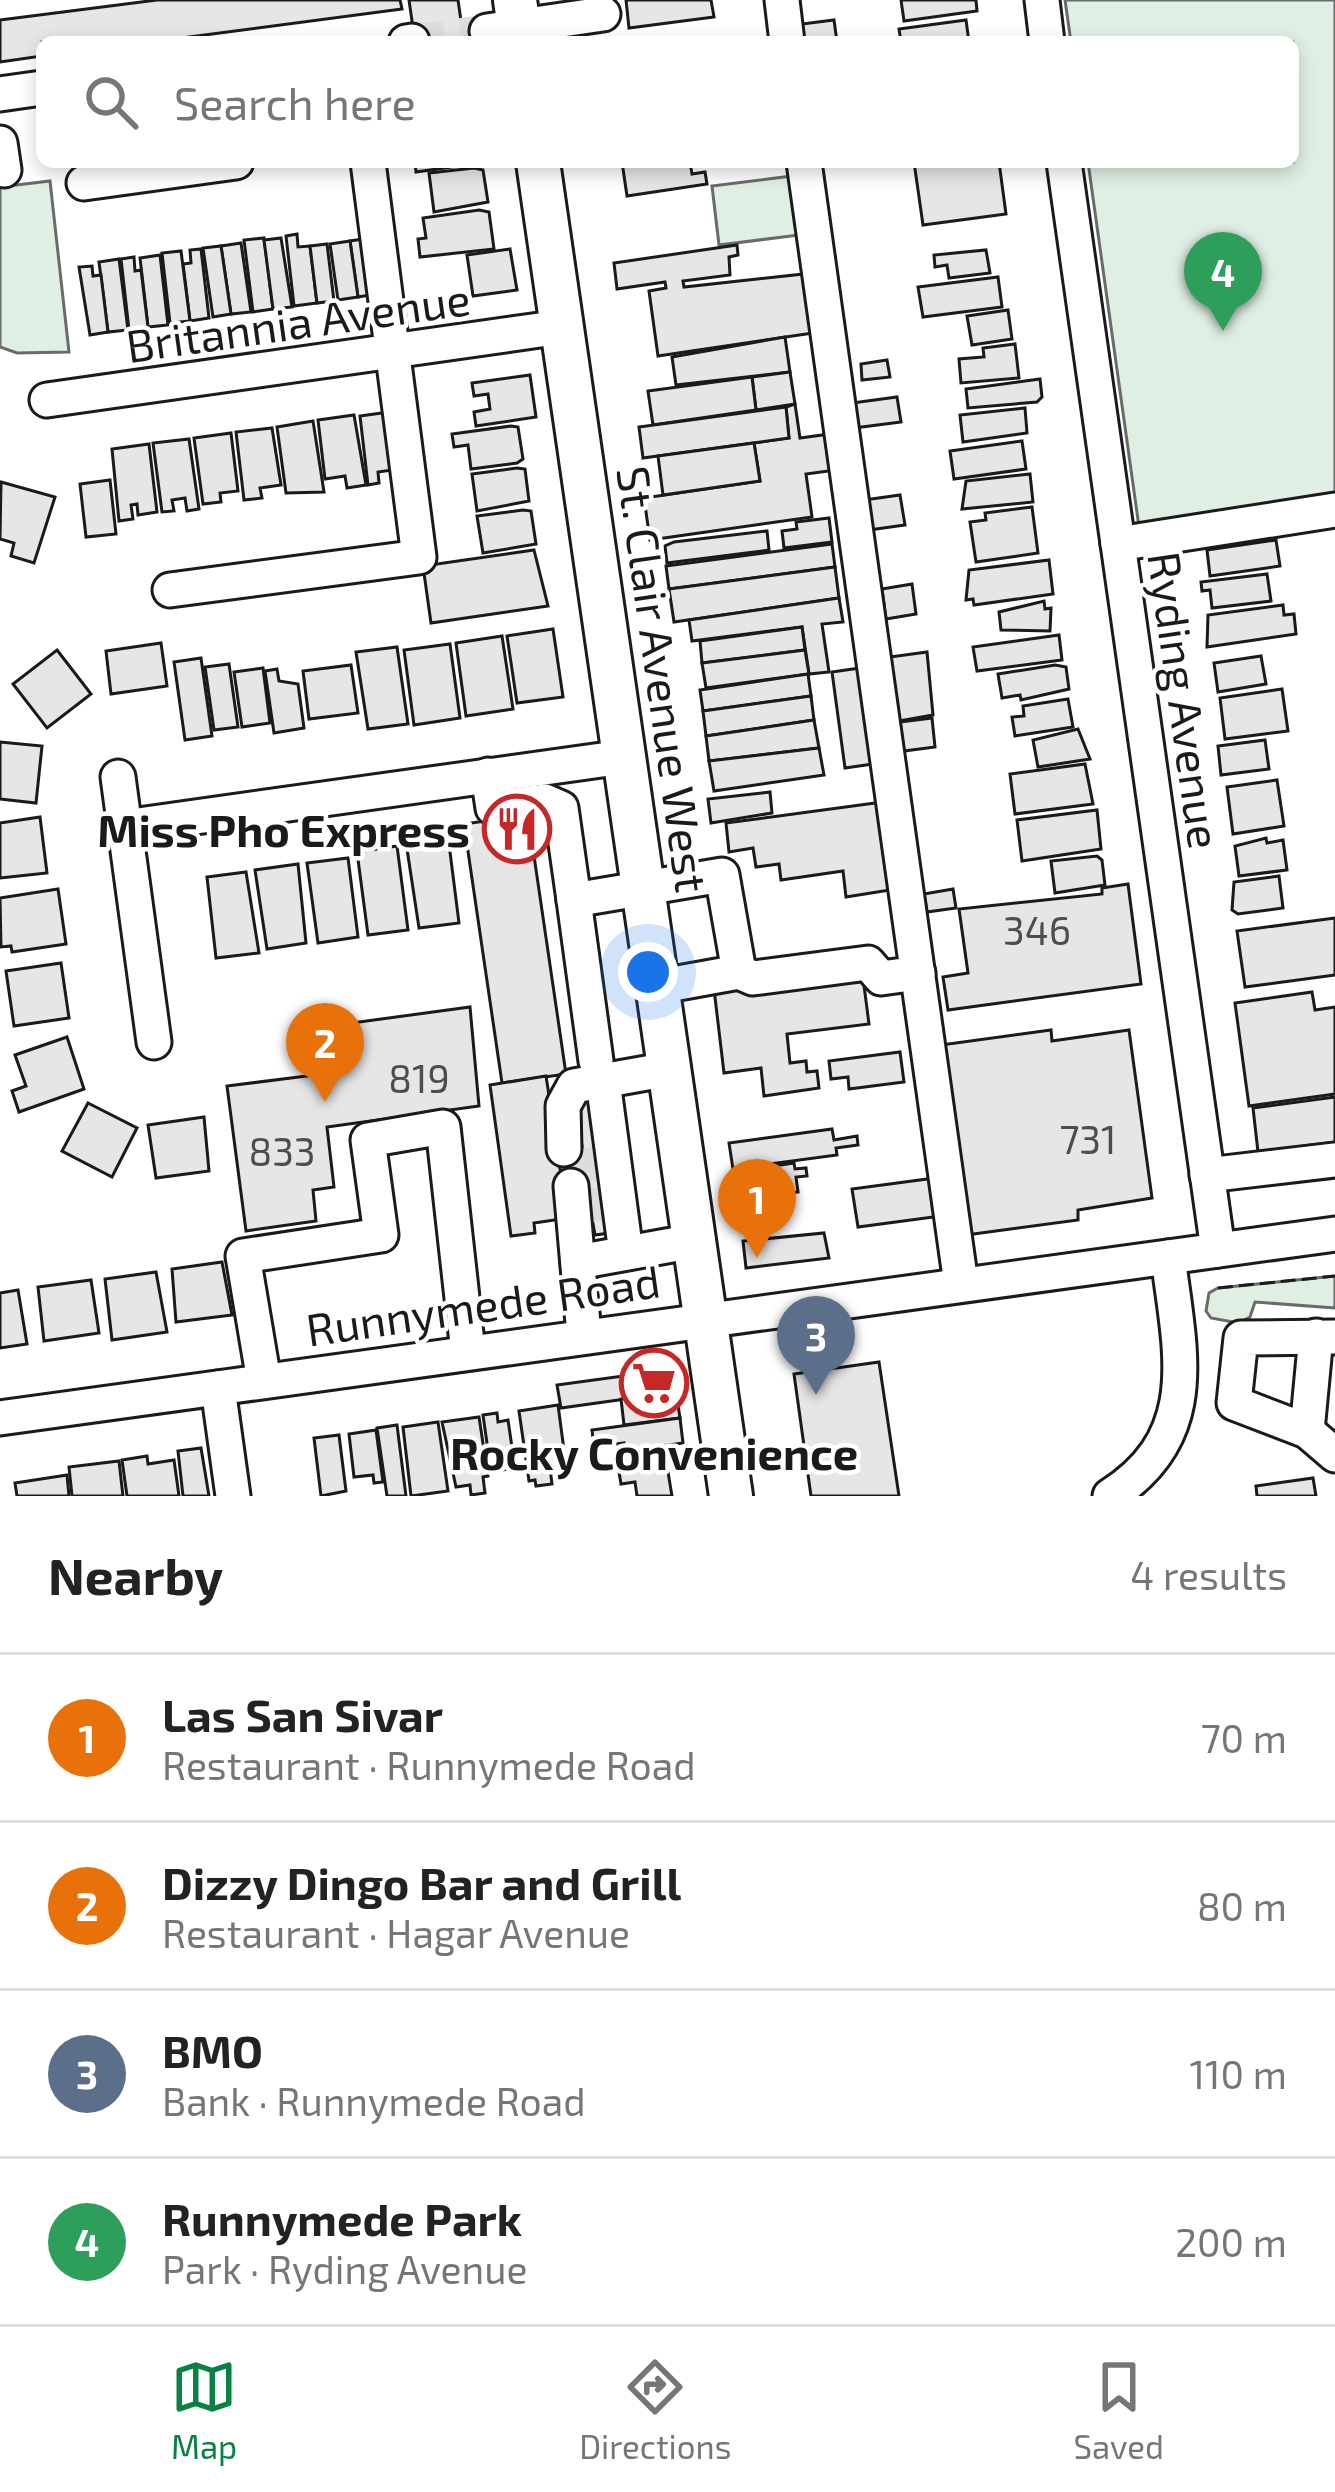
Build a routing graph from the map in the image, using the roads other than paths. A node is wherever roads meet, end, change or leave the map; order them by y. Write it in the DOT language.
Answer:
graph roads {
  1 [pos="782,0"];
  2 [pos="1042,0"];
  3 [pos="603,14"];
  4 [pos="510,25"];
  5 [pos="787,36"];
  6 [pos="1046,36"];
  7 [pos="36,89"];
  8 [pos="0,94"];
  9 [pos="190,168"];
  10 [pos="369,168"];
  11 [pos="539,168"];
  12 [pos="805,168"];
  13 [pos="1065,168"];
  14 [pos="84,182"];
  15 [pos="561,328"];
  16 [pos="393,351"];
  17 [pos="47,400"];
  18 [pos="1335,510"];
  19 [pos="1118,544"];
  20 [pos="170,590"];
  21 [pos="623,757"];
  22 [pos="488,775"];
  23 [pos="118,777"];
  24 [pos="124,826"];
  25 [pos="642,889"];
  26 [pos="574,900"];
  27 [pos="739,972"];
  28 [pos="918,974"];
  29 [pos="656,987"];
  30 [pos="154,1042"];
  31 [pos="669,1069"];
  32 [pos="599,1071"];
  33 [pos="1335,1160"];
  34 [pos="1207,1175"];
  35 [pos="593,1200"];
  36 [pos="1335,1234"];
  37 [pos="694,1241"];
  38 [pos="1218,1250"];
  39 [pos="626,1253"];
  40 [pos="1168,1256"];
  41 [pos="578,1262"];
  42 [pos="961,1284"];
  43 [pos="704,1317"];
  44 [pos="584,1336"];
  45 [pos="1326,1337"];
  46 [pos="467,1352"];
  47 [pos="1182,1368"];
  48 [pos="1237,1373"];
  49 [pos="264,1382"];
  50 [pos="218,1388"];
  51 [pos="0,1418"];
  52 [pos="1307,1431"];
  53 [pos="1335,1455"];
  54 [pos="233,1496"];
  55 [pos="731,1496"];
  56 [pos="1110,1496"];
  1 -- 5 [label="street"];
  2 -- 6 [label="street"];
  3 -- 4 [label="street"];
  7 -- 8 [label="street"];
  9 -- 14 [label="street"];
  10 -- 16 [label="street"];
  11 -- 15 [label="main road, St. Clair Avenue West"];
  12 -- 28 [label="street"];
  13 -- 19 [label="street, Ryding Avenue"];
  15 -- 16 [label="street, Britannia Avenue"];
  15 -- 21 [label="main road, St. Clair Avenue West"];
  16 -- 17 [label="street, Britannia Avenue"];
  16 -- 20 [label="street"];
  18 -- 19 [label="street"];
  19 -- 34 [label="street, Ryding Avenue"];
  21 -- 22 [label="street"];
  21 -- 25 [label="main road, St. Clair Avenue West"];
  22 -- 24 [label="street"];
  22 -- 26 [label="street"];
  23 -- 24 [label="street"];
  24 -- 30 [label="street"];
  25 -- 26 [label="street"];
  25 -- 27 [label="street"];
  25 -- 29 [label="main road, St. Clair Avenue West"];
  26 -- 32 [label="street"];
  27 -- 28 [label="street"];
  27 -- 29 [label="street"];
  28 -- 42 [label="street"];
  29 -- 31 [label="main road, St. Clair Avenue West"];
  31 -- 32 [label="street"];
  31 -- 37 [label="main road, St. Clair Avenue West"];
  32 -- 35 [label="street"];
  33 -- 34 [label="street"];
  34 -- 38 [label="street, Ryding Avenue"];
  35 -- 39 [label="street"];
  35 -- 41 [label="street"];
  36 -- 38 [label="street, Runnymede Road"];
  37 -- 39 [label="street"];
  37 -- 43 [label="main road, St. Clair Avenue West"];
  38 -- 40 [label="street, Runnymede Road"];
  39 -- 41 [label="street"];
  40 -- 42 [label="street, Runnymede Road"];
  40 -- 47 [label="street"];
  41 -- 44 [label="street"];
  42 -- 43 [label="street, Runnymede Road"];
  43 -- 44 [label="street, Runnymede Road"];
  43 -- 55 [label="main road, St. Clair Avenue West"];
  44 -- 46 [label="street, Runnymede Road"];
  45 -- 48 [label="street"];
  45 -- 52 [label="street"];
  46 -- 49 [label="street, Runnymede Road"];
  46 -- 49 [label="street"];
  47 -- 48 [label="street"];
  47 -- 56 [label="street"];
  48 -- 52 [label="street"];
  49 -- 50 [label="street, Runnymede Road"];
  50 -- 51 [label="street, Runnymede Road"];
  50 -- 54 [label="street"];
  52 -- 53 [label="street"];
}
